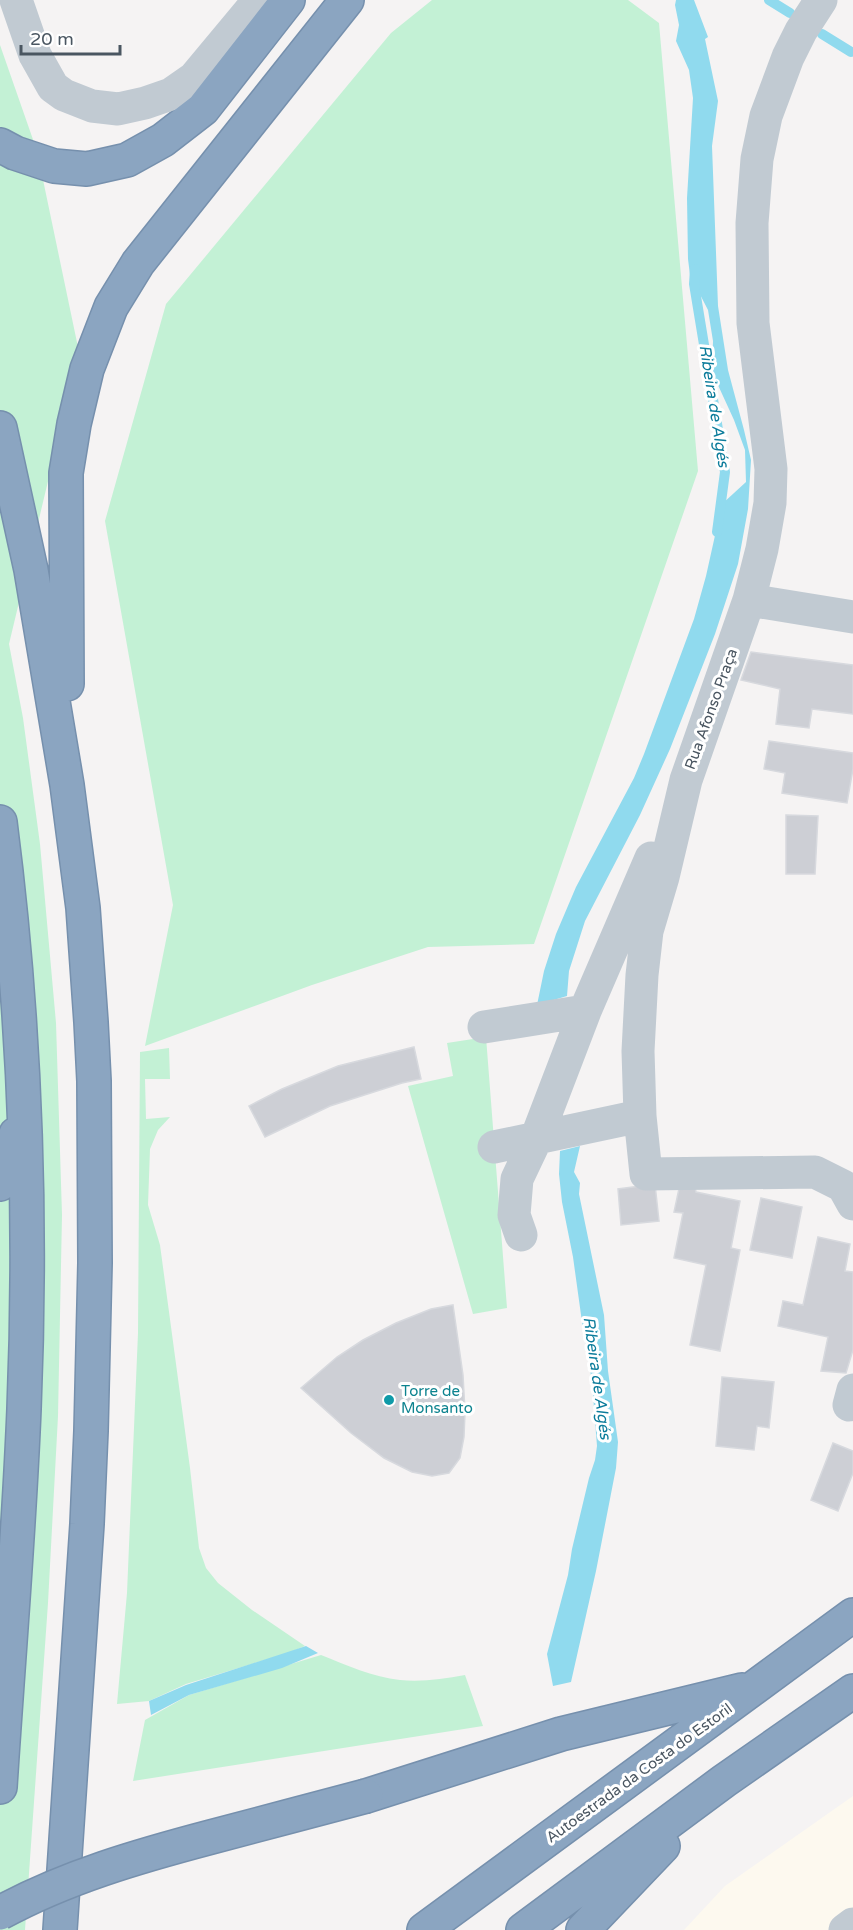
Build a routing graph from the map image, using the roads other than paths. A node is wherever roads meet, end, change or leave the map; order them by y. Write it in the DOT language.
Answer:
graph roads {
  1 [pos="16,0"];
  2 [pos="258,0"];
  3 [pos="288,0"];
  4 [pos="347,0"];
  5 [pos="812,0"];
  6 [pos="821,0"];
  7 [pos="801,31"];
  8 [pos="0,145"];
  9 [pos="0,428"];
  10 [pos="749,600"];
  11 [pos="853,617"];
  12 [pos="686,780"];
  13 [pos="67,785"];
  14 [pos="0,822"];
  15 [pos="585,1011"];
  16 [pos="484,1027"];
  17 [pos="23,1109"];
  18 [pos="640,1116"];
  19 [pos="536,1139"];
  20 [pos="494,1147"];
  21 [pos="0,1184"];
  22 [pos="853,1204"];
  23 [pos="521,1235"];
  24 [pos="853,1615"];
  25 [pos="756,1687"];
  26 [pos="853,1691"];
  27 [pos="724,1781"];
  28 [pos="0,1787"];
  29 [pos="0,1913"];
  30 [pos="853,1924"];
  31 [pos="60,1930"];
  32 [pos="424,1930"];
  33 [pos="523,1930"];
  34 [pos="583,1930"];
  35 [pos="845,1930"];
  1 -- 2 [label="street"];
  3 -- 8 [label="highway"];
  4 -- 13 [label="highway"];
  5 -- 7 [label="street, Rua Afonso Praça"];
  6 -- 7 [label="street, Rua Afonso Praça"];
  7 -- 10 [label="street, Rua Afonso Praça"];
  9 -- 13 [label="highway"];
  10 -- 11 [label="street"];
  10 -- 12 [label="street, Rua Afonso Praça"];
  12 -- 15 [label="street"];
  12 -- 18 [label="street, Rua Afonso Praça"];
  13 -- 31 [label="highway"];
  14 -- 17 [label="highway"];
  15 -- 16 [label="street"];
  15 -- 19 [label="street"];
  17 -- 21 [label="highway"];
  17 -- 28 [label="highway"];
  18 -- 19 [label="street"];
  18 -- 22 [label="street, Rua Afonso Praça"];
  19 -- 20 [label="street"];
  19 -- 23 [label="street"];
  24 -- 25 [label="highway, Autoestrada da Costa do Estoril"];
  25 -- 29 [label="highway, bridge"];
  25 -- 32 [label="highway, Autoestrada da Costa do Estoril"];
  26 -- 27 [label="highway"];
  27 -- 33 [label="highway"];
  27 -- 34 [label="highway"];
  30 -- 35 [label="street"];
}
